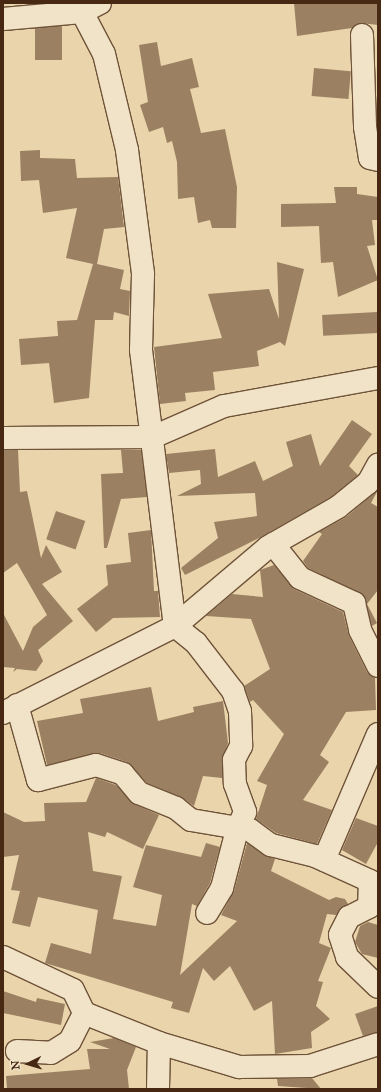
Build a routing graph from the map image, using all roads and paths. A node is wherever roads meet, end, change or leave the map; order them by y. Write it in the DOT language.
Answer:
graph roads {
  1 [pos="91,8"];
  2 [pos="3,19"];
  3 [pos="362,35"];
  4 [pos="378,160"];
  5 [pos="378,378"];
  6 [pos="154,437"];
  7 [pos="3,438"];
  8 [pos="378,465"];
  9 [pos="273,544"];
  10 [pos="175,626"];
  11 [pos="378,666"];
  12 [pos="10,709"];
  13 [pos="378,734"];
  14 [pos="237,830"];
  15 [pos="324,860"];
  16 [pos="207,913"];
  17 [pos="3,957"];
  18 [pos="378,987"];
  19 [pos="84,1013"];
  20 [pos="159,1043"];
  21 [pos="378,1044"];
  22 [pos="17,1051"];
  23 [pos="158,1089"];
  1 -- 2 [label="street"];
  1 -- 6 [label="street"];
  3 -- 4 [label="street"];
  5 -- 6 [label="street"];
  6 -- 7 [label="street"];
  6 -- 10 [label="street"];
  8 -- 9 [label="street"];
  9 -- 10 [label="street"];
  9 -- 11 [label="street"];
  10 -- 12 [label="street"];
  10 -- 14 [label="street"];
  12 -- 14 [label="street"];
  13 -- 15 [label="street"];
  14 -- 15 [label="street"];
  14 -- 16 [label="street"];
  15 -- 18 [label="street"];
  17 -- 19 [label="street"];
  19 -- 20 [label="street"];
  19 -- 22 [label="street"];
  20 -- 21 [label="street"];
  20 -- 23 [label="street"];
}
